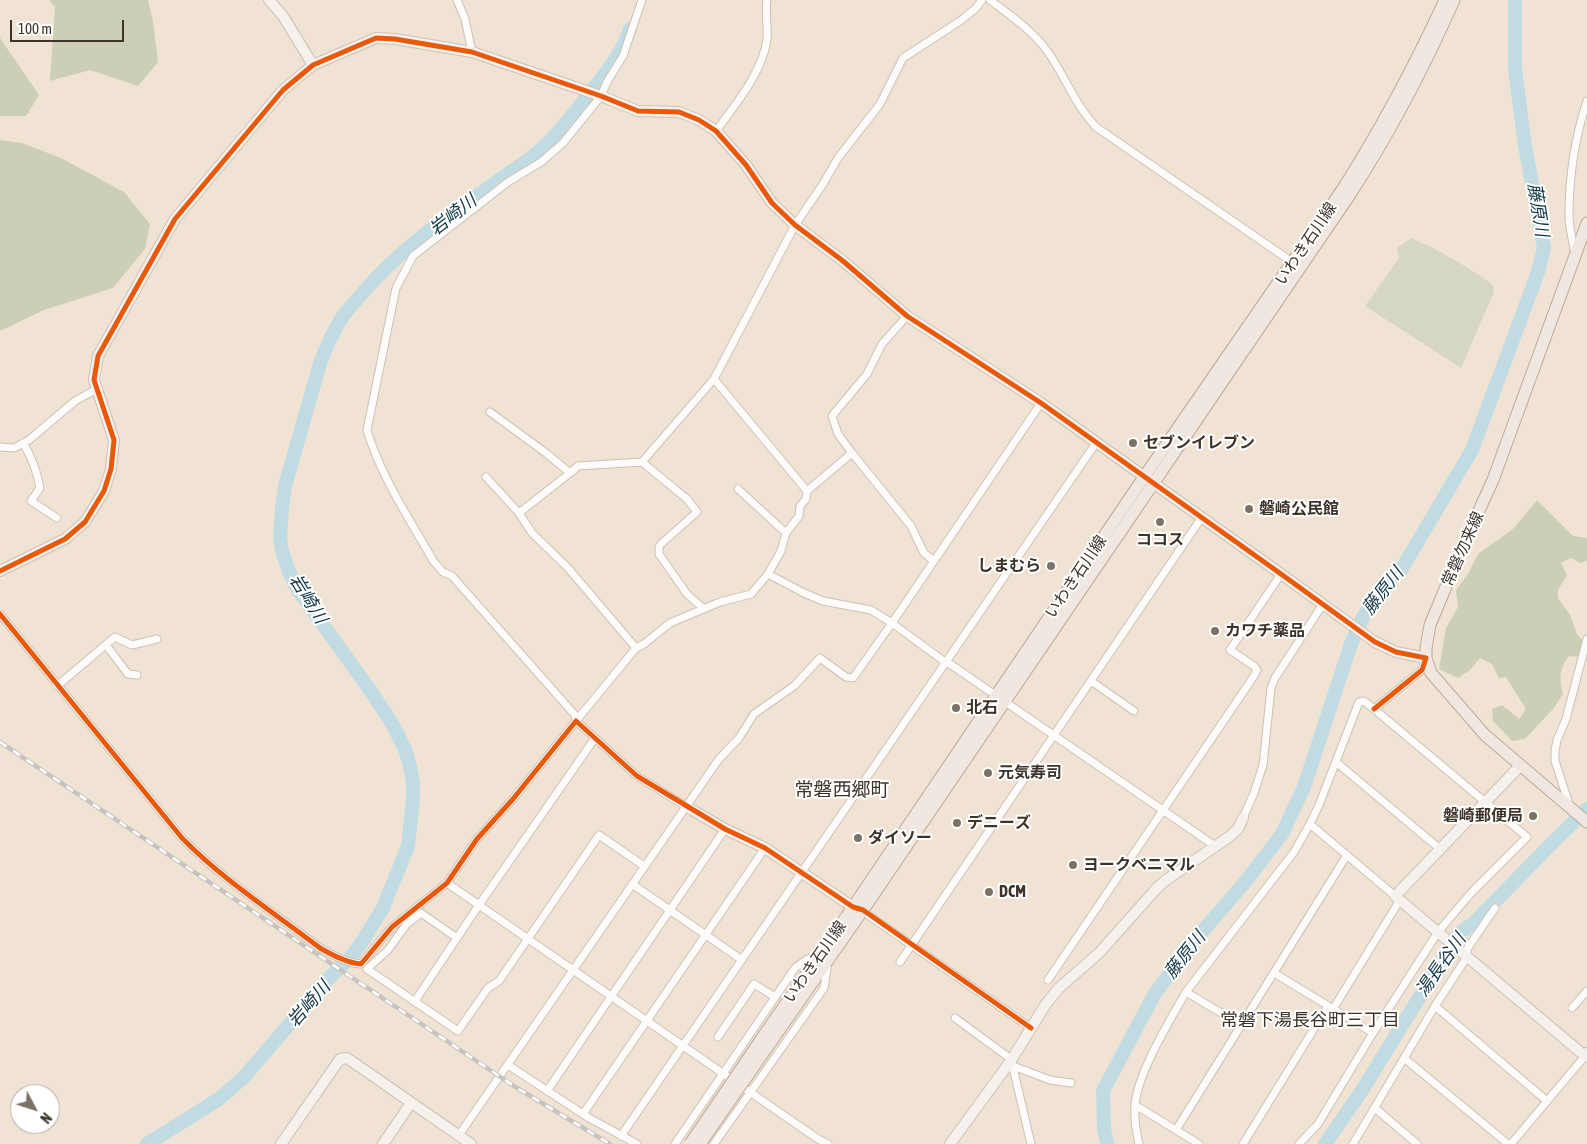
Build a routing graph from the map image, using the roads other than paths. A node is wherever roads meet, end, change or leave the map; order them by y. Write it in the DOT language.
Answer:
graph roads {
  1 [pos="269,0"];
  2 [pos="457,0"];
  3 [pos="642,0"];
  4 [pos="767,0"];
  5 [pos="982,0"];
  6 [pos="990,0"];
  7 [pos="1444,0"];
  8 [pos="1454,0"];
  9 [pos="472,52"];
  10 [pos="314,65"];
  11 [pos="598,95"];
  12 [pos="1587,101"];
  13 [pos="716,131"];
  14 [pos="1587,223"];
  15 [pos="795,225"];
  16 [pos="1575,256"];
  17 [pos="1296,266"];
  18 [pos="907,316"];
  19 [pos="714,379"];
  20 [pos="97,389"];
  21 [pos="1041,403"];
  22 [pos="490,412"];
  23 [pos="23,443"];
  24 [pos="1096,443"];
  25 [pos="0,448"];
  26 [pos="852,453"];
  27 [pos="642,462"];
  28 [pos="570,473"];
  29 [pos="486,476"];
  30 [pos="1144,477"];
  31 [pos="1154,484"];
  32 [pos="738,489"];
  33 [pos="807,491"];
  34 [pos="519,513"];
  35 [pos="1202,517"];
  36 [pos="57,518"];
  37 [pos="786,533"];
  38 [pos="934,561"];
  39 [pos="0,571"];
  40 [pos="768,574"];
  41 [pos="1281,574"];
  42 [pos="1323,604"];
  43 [pos="704,609"];
  44 [pos="0,614"];
  45 [pos="889,621"];
  46 [pos="157,639"];
  47 [pos="1587,639"];
  48 [pos="106,645"];
  49 [pos="636,648"];
  50 [pos="1426,658"];
  51 [pos="945,662"];
  52 [pos="137,675"];
  53 [pos="1091,681"];
  54 [pos="57,686"];
  55 [pos="1001,698"];
  56 [pos="1374,709"];
  57 [pos="1134,711"];
  58 [pos="576,721"];
  59 [pos="1054,735"];
  60 [pos="595,738"];
  61 [pos="1336,762"];
  62 [pos="1520,766"];
  63 [pos="1486,802"];
  64 [pos="687,807"];
  65 [pos="1572,809"];
  66 [pos="1163,810"];
  67 [pos="1243,818"];
  68 [pos="1586,821"];
  69 [pos="1310,824"];
  70 [pos="725,830"];
  71 [pos="1215,846"];
  72 [pos="765,848"];
  73 [pos="1440,849"];
  74 [pos="1347,855"];
  75 [pos="644,866"];
  76 [pos="802,872"];
  77 [pos="446,883"];
  78 [pos="632,884"];
  79 [pos="1397,898"];
  80 [pos="479,905"];
  81 [pos="858,908"];
  82 [pos="1495,908"];
  83 [pos="670,910"];
  84 [pos="706,934"];
  85 [pos="1441,935"];
  86 [pos="457,938"];
  87 [pos="528,939"];
  88 [pos="912,944"];
  89 [pos="1464,955"];
  90 [pos="824,957"];
  91 [pos="742,960"];
  92 [pos="900,962"];
  93 [pos="572,969"];
  94 [pos="1274,973"];
  95 [pos="1048,980"];
  96 [pos="1587,991"];
  97 [pos="1186,992"];
  98 [pos="611,996"];
  99 [pos="775,997"];
  100 [pos="415,1001"];
  101 [pos="1435,1006"];
  102 [pos="1330,1008"];
  103 [pos="1572,1008"];
  104 [pos="955,1018"];
  105 [pos="647,1020"];
  106 [pos="1241,1025"];
  107 [pos="1031,1028"];
  108 [pos="1372,1033"];
  109 [pos="718,1037"];
  110 [pos="764,1044"];
  111 [pos="683,1045"];
  112 [pos="1586,1056"];
  113 [pos="1404,1058"];
  114 [pos="1012,1062"];
  115 [pos="508,1065"];
  116 [pos="724,1073"];
  117 [pos="1071,1083"];
  118 [pos="547,1091"];
  119 [pos="750,1092"];
  120 [pos="1547,1101"];
  121 [pos="411,1103"];
  122 [pos="1135,1105"];
  123 [pos="1375,1108"];
  124 [pos="584,1114"];
  125 [pos="1176,1130"];
  126 [pos="459,1135"];
  127 [pos="621,1136"];
  128 [pos="281,1144"];
  129 [pos="383,1144"];
  130 [pos="471,1144"];
  131 [pos="637,1144"];
  132 [pos="675,1144"];
  133 [pos="690,1144"];
  134 [pos="700,1144"];
  135 [pos="714,1144"];
  136 [pos="828,1144"];
  137 [pos="950,1144"];
  138 [pos="1031,1144"];
  139 [pos="1139,1144"];
  140 [pos="1199,1144"];
  141 [pos="1243,1144"];
  142 [pos="1299,1144"];
  143 [pos="1353,1144"];
  144 [pos="1417,1144"];
  145 [pos="1509,1144"];
  1 -- 10 [label="street"];
  2 -- 9 [label="street"];
  3 -- 11 [label="street"];
  4 -- 13 [label="street"];
  5 -- 15 [label="street"];
  6 -- 17 [label="street"];
  7 -- 17 [label="main road, いわき石川線"];
  8 -- 17 [label="main road, いわき石川線"];
  9 -- 10 [label="street"];
  9 -- 11 [label="street"];
  10 -- 20 [label="street"];
  11 -- 13 [label="street"];
  11 -- 58 [label="street"];
  12 -- 16 [label="street"];
  13 -- 15 [label="street"];
  14 -- 16 [label="main road, 常磐勿来線"];
  15 -- 18 [label="street"];
  15 -- 19 [label="street"];
  16 -- 50 [label="main road, 常磐勿来線"];
  17 -- 30 [label="main road, いわき石川線"];
  17 -- 31 [label="main road, いわき石川線"];
  18 -- 21 [label="street"];
  18 -- 26 [label="street"];
  19 -- 27 [label="street"];
  19 -- 33 [label="street"];
  20 -- 23 [label="street"];
  20 -- 39 [label="street"];
  21 -- 24 [label="street"];
  21 -- 38 [label="street"];
  22 -- 28 [label="street"];
  23 -- 25 [label="street"];
  23 -- 36 [label="street"];
  24 -- 30 [label="street"];
  24 -- 51 [label="street"];
  26 -- 33 [label="street"];
  26 -- 38 [label="street"];
  27 -- 28 [label="street"];
  27 -- 43 [label="street"];
  28 -- 34 [label="street"];
  29 -- 34 [label="street"];
  30 -- 31 [label="street"];
  30 -- 55 [label="main road, いわき石川線"];
  31 -- 35 [label="street"];
  31 -- 55 [label="main road, いわき石川線"];
  32 -- 37 [label="street"];
  33 -- 37 [label="street"];
  34 -- 49 [label="street"];
  35 -- 41 [label="street"];
  35 -- 53 [label="street"];
  37 -- 40 [label="street"];
  38 -- 45 [label="street"];
  40 -- 43 [label="street"];
  40 -- 45 [label="street"];
  41 -- 42 [label="street"];
  41 -- 66 [label="street"];
  42 -- 50 [label="street"];
  42 -- 67 [label="street"];
  43 -- 49 [label="street"];
  44 -- 54 [label="street"];
  45 -- 51 [label="street"];
  45 -- 64 [label="street"];
  46 -- 48 [label="street"];
  47 -- 65 [label="street"];
  48 -- 52 [label="street"];
  48 -- 54 [label="street"];
  49 -- 58 [label="street"];
  50 -- 56 [label="street"];
  50 -- 62 [label="main road"];
  51 -- 55 [label="street"];
  51 -- 76 [label="street"];
  53 -- 57 [label="street"];
  53 -- 59 [label="street"];
  54 -- 77 [label="street"];
  55 -- 59 [label="street"];
  55 -- 81 [label="main road, いわき石川線"];
  56 -- 61 [label="street"];
  56 -- 63 [label="street"];
  58 -- 60 [label="street"];
  58 -- 77 [label="street"];
  59 -- 66 [label="street"];
  59 -- 88 [label="street"];
  60 -- 64 [label="street"];
  60 -- 80 [label="street"];
  61 -- 69 [label="street"];
  61 -- 73 [label="street"];
  62 -- 63 [label="street"];
  62 -- 65 [label="main road"];
  63 -- 73 [label="street"];
  63 -- 85 [label="street"];
  64 -- 70 [label="street"];
  64 -- 75 [label="street"];
  65 -- 68 [label="main road"];
  66 -- 71 [label="street"];
  66 -- 95 [label="street"];
  67 -- 71 [label="street"];
  69 -- 74 [label="street"];
  69 -- 97 [label="street"];
  70 -- 72 [label="street"];
  70 -- 83 [label="street"];
  71 -- 107 [label="street"];
  72 -- 76 [label="street"];
  72 -- 84 [label="street"];
  73 -- 79 [label="street"];
  74 -- 79 [label="street"];
  74 -- 94 [label="street"];
  75 -- 78 [label="street"];
  75 -- 87 [label="street"];
  76 -- 81 [label="street"];
  76 -- 91 [label="street"];
  77 -- 80 [label="street"];
  78 -- 83 [label="street"];
  78 -- 93 [label="street"];
  79 -- 85 [label="street"];
  79 -- 102 [label="street"];
  80 -- 86 [label="street"];
  80 -- 87 [label="street"];
  81 -- 88 [label="street"];
  81 -- 90 [label="main road, いわき石川線"];
  82 -- 89 [label="street"];
  83 -- 84 [label="street"];
  83 -- 98 [label="street"];
  84 -- 91 [label="street"];
  84 -- 105 [label="street"];
  85 -- 89 [label="street"];
  85 -- 108 [label="street"];
  86 -- 100 [label="street"];
  86 -- 100 [label="street"];
  87 -- 93 [label="street"];
  87 -- 100 [label="street"];
  88 -- 92 [label="street"];
  88 -- 107 [label="street"];
  89 -- 101 [label="street"];
  89 -- 112 [label="street"];
  90 -- 99 [label="street"];
  90 -- 110 [label="main road, いわき石川線"];
  90 -- 119 [label="street"];
  91 -- 111 [label="street"];
  93 -- 98 [label="street"];
  93 -- 115 [label="street"];
  94 -- 102 [label="street"];
  94 -- 106 [label="street"];
  96 -- 103 [label="street"];
  97 -- 106 [label="street"];
  97 -- 122 [label="street"];
  98 -- 105 [label="street"];
  98 -- 118 [label="street"];
  99 -- 109 [label="street"];
  99 -- 116 [label="street"];
  101 -- 113 [label="street"];
  101 -- 120 [label="street"];
  102 -- 108 [label="street"];
  102 -- 141 [label="street"];
  104 -- 114 [label="street"];
  105 -- 111 [label="street"];
  105 -- 124 [label="street"];
  106 -- 125 [label="street"];
  107 -- 114 [label="street"];
  108 -- 142 [label="street"];
  110 -- 133 [label="main road, いわき石川線, bridge"];
  110 -- 134 [label="main road, いわき石川線, bridge"];
  111 -- 116 [label="street"];
  111 -- 127 [label="street"];
  112 -- 120 [label="street"];
  113 -- 123 [label="street"];
  113 -- 145 [label="street"];
  114 -- 117 [label="street"];
  114 -- 137 [label="street"];
  114 -- 138 [label="street"];
  115 -- 118 [label="street"];
  115 -- 126 [label="street"];
  116 -- 119 [label="street"];
  116 -- 132 [label="street"];
  118 -- 124 [label="street"];
  119 -- 135 [label="street"];
  119 -- 136 [label="street"];
  120 -- 145 [label="street"];
  121 -- 126 [label="street"];
  121 -- 128 [label="street"];
  121 -- 129 [label="street"];
  122 -- 125 [label="street"];
  122 -- 139 [label="street"];
  123 -- 143 [label="street"];
  123 -- 144 [label="street"];
  124 -- 127 [label="street"];
  125 -- 140 [label="street"];
  126 -- 130 [label="street"];
  127 -- 131 [label="street"];
}
